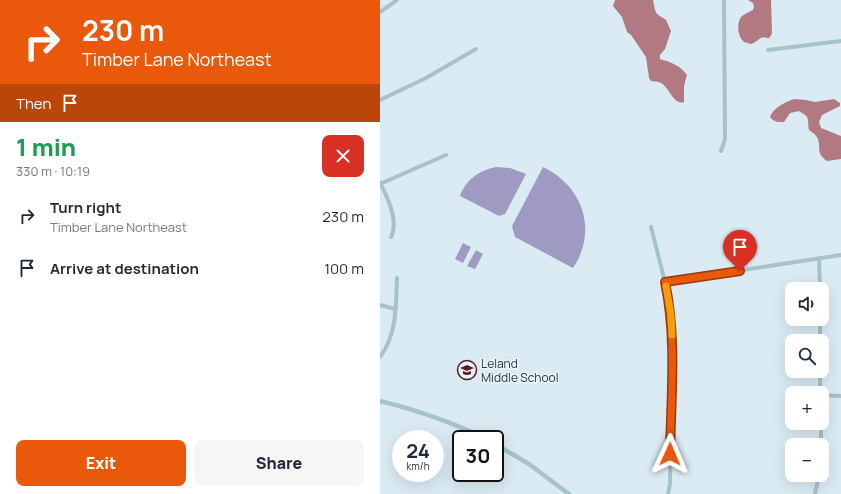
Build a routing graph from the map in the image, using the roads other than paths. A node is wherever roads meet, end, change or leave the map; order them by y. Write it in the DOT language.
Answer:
graph roads {
  1 [pos="397,0"];
  2 [pos="724,0"];
  3 [pos="380,12"];
  4 [pos="841,41"];
  5 [pos="476,49"];
  6 [pos="768,50"];
  7 [pos="380,100"];
  8 [pos="721,150"];
  9 [pos="446,155"];
  10 [pos="380,184"];
  11 [pos="651,227"];
  12 [pos="391,237"];
  13 [pos="841,254"];
  14 [pos="819,258"];
  15 [pos="397,278"];
  16 [pos="665,282"];
  17 [pos="820,282"];
  18 [pos="380,305"];
  19 [pos="395,310"];
  20 [pos="380,357"];
  21 [pos="829,395"];
  22 [pos="841,396"];
  23 [pos="380,401"];
  24 [pos="465,430"];
  25 [pos="504,449"];
  26 [pos="818,482"];
  27 [pos="569,494"];
  28 [pos="668,494"];
  29 [pos="815,494"];
  1 -- 3 [label="street"];
  2 -- 8 [label="street"];
  4 -- 6 [label="street"];
  5 -- 7 [label="street"];
  9 -- 10 [label="street"];
  10 -- 12 [label="street"];
  11 -- 16 [label="street"];
  13 -- 14 [label="street"];
  14 -- 16 [label="street"];
  14 -- 17 [label="street"];
  15 -- 19 [label="street"];
  16 -- 28 [label="street"];
  18 -- 19 [label="street"];
  19 -- 20 [label="street"];
  21 -- 22 [label="street"];
  23 -- 24 [label="street"];
  25 -- 27 [label="street"];
  26 -- 29 [label="street"];
}
